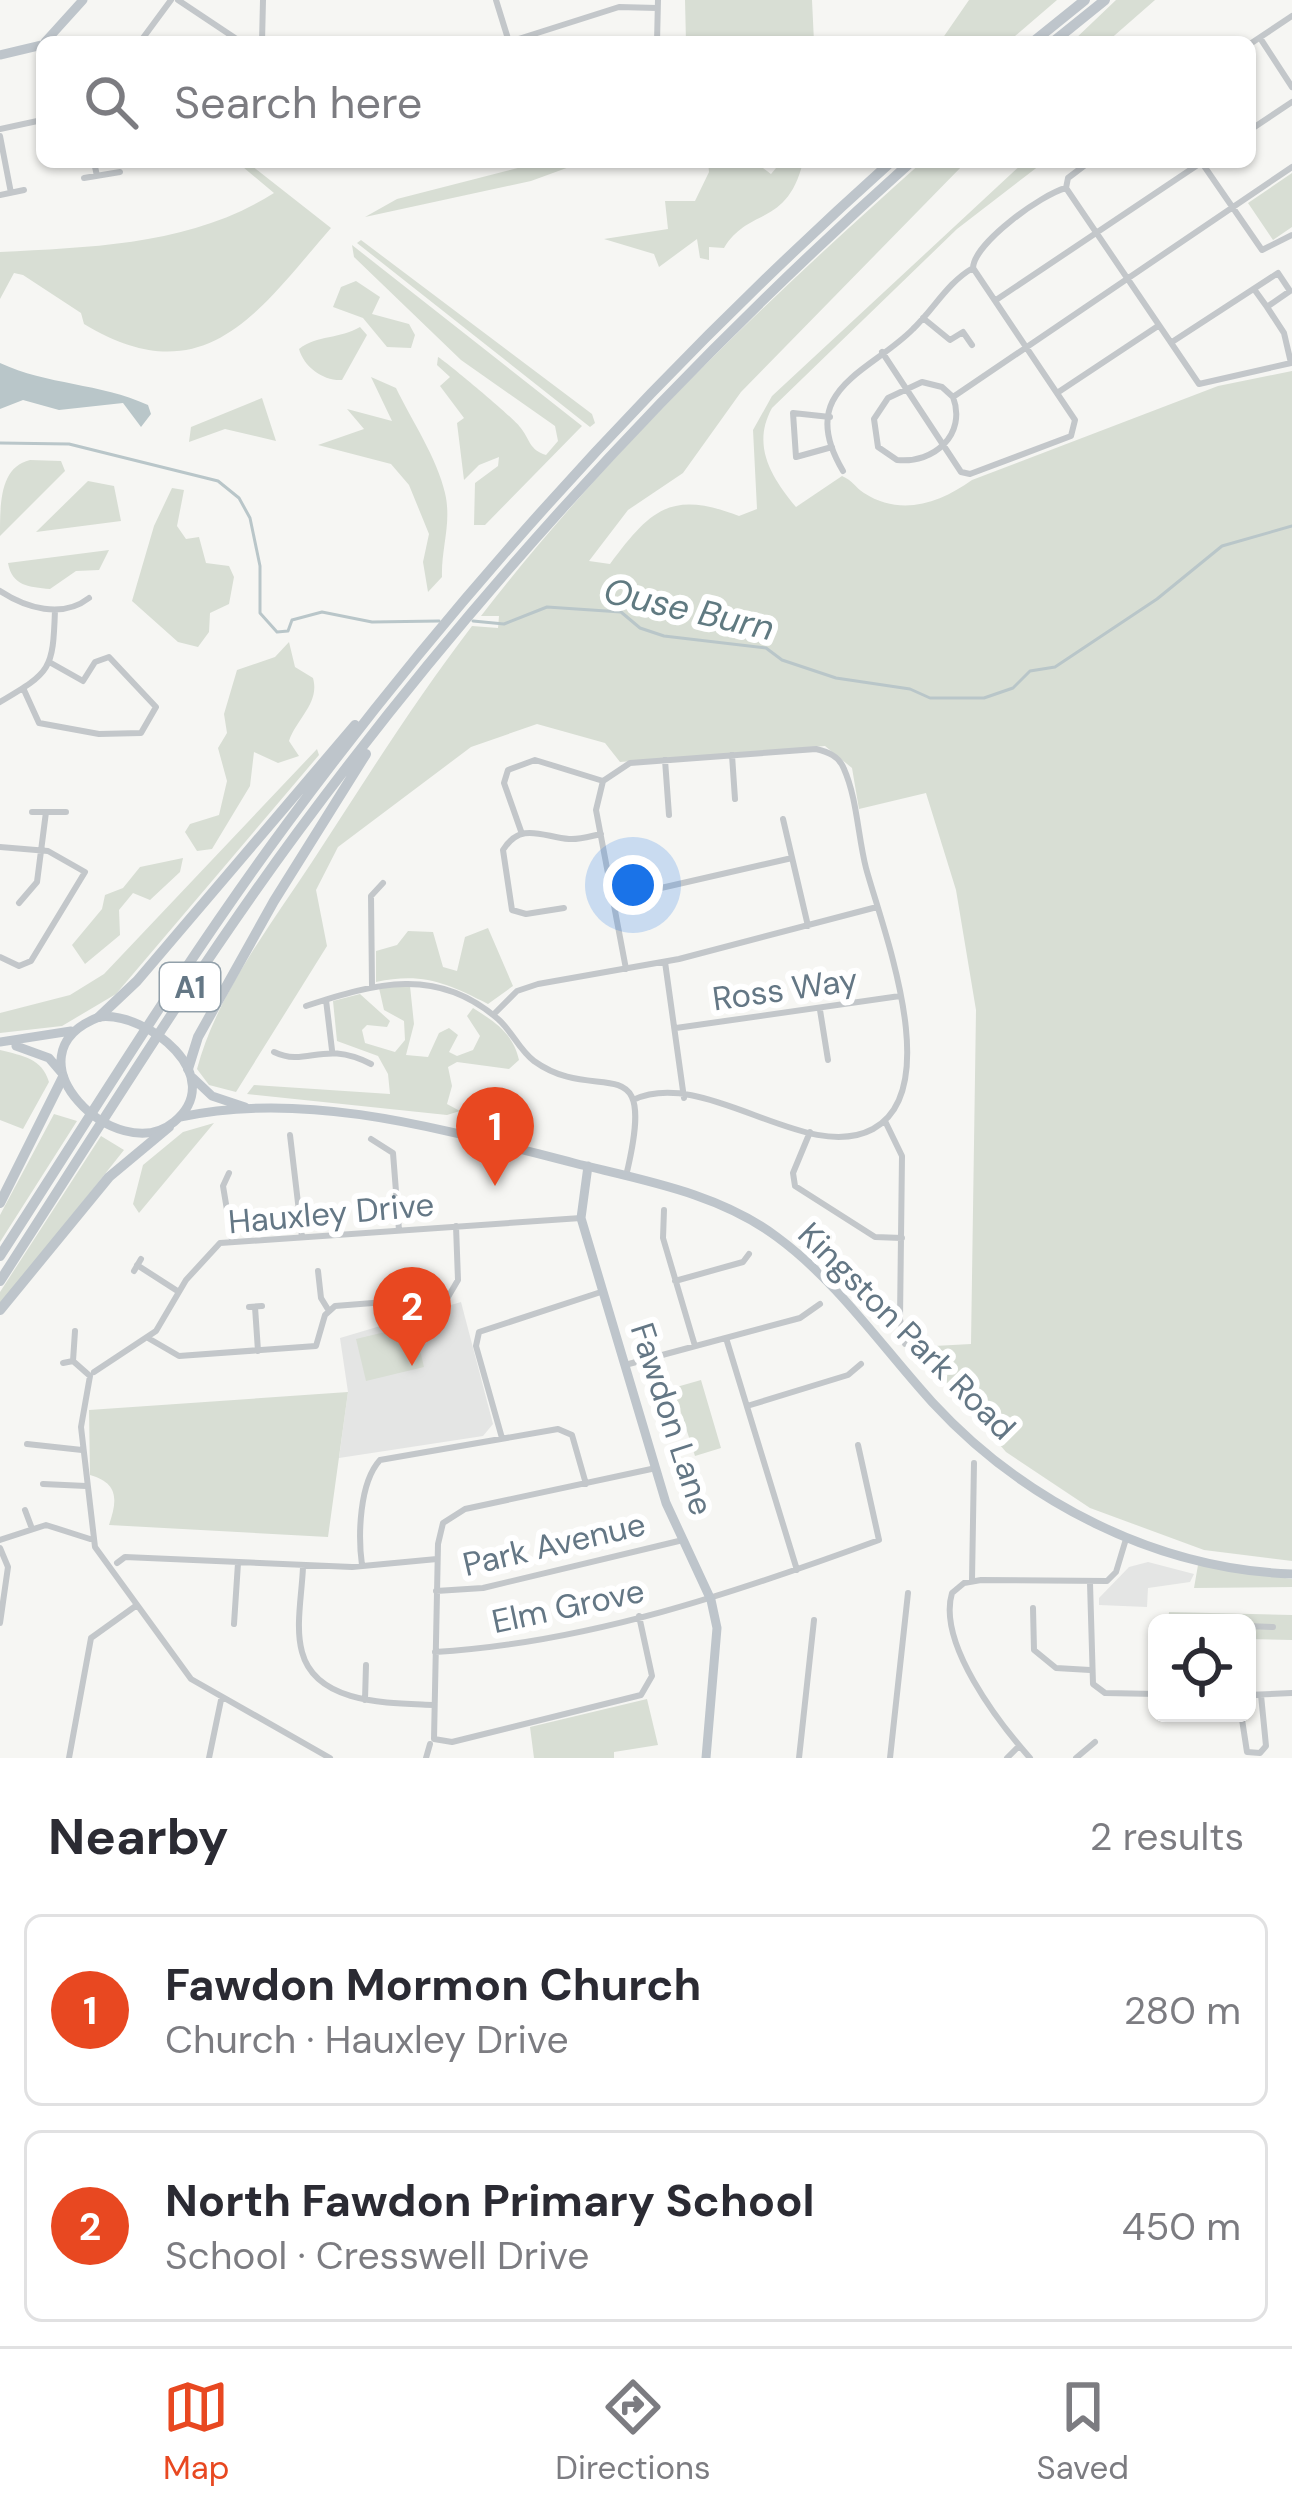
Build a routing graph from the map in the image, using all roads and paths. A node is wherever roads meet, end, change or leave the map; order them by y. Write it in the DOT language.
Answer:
graph roads {
  1 [pos="83,0"];
  2 [pos="175,0"];
  3 [pos="262,0"];
  4 [pos="496,0"];
  5 [pos="1085,0"];
  6 [pos="1105,0"];
  7 [pos="658,4"];
  8 [pos="1292,16"];
  9 [pos="50,36"];
  10 [pos="145,36"];
  11 [pos="232,36"];
  12 [pos="262,36"];
  13 [pos="507,36"];
  14 [pos="528,36"];
  15 [pos="657,36"];
  16 [pos="1040,36"];
  17 [pos="1060,36"];
  18 [pos="1262,40"];
  19 [pos="1256,42"];
  20 [pos="36,45"];
  21 [pos="0,55"];
  22 [pos="1292,87"];
  23 [pos="1292,102"];
  24 [pos="36,122"];
  25 [pos="1256,126"];
  26 [pos="0,133"];
  27 [pos="1292,167"];
  28 [pos="95,168"];
  29 [pos="884,168"];
  30 [pos="905,168"];
  31 [pos="1081,168"];
  32 [pos="1193,168"];
  33 [pos="1206,168"];
  34 [pos="120,172"];
  35 [pos="97,176"];
  36 [pos="84,178"];
  37 [pos="1066,188"];
  38 [pos="24,190"];
  39 [pos="11,193"];
  40 [pos="0,195"];
  41 [pos="1233,208"];
  42 [pos="1095,233"];
  43 [pos="1292,235"];
  44 [pos="973,268"];
  45 [pos="1126,279"];
  46 [pos="1255,289"];
  47 [pos="1291,291"];
  48 [pos="994,301"];
  49 [pos="1267,307"];
  50 [pos="923,318"];
  51 [pos="1158,326"];
  52 [pos="1172,342"];
  53 [pos="972,345"];
  54 [pos="1026,347"];
  55 [pos="882,352"];
  56 [pos="1292,364"];
  57 [pos="904,387"];
  58 [pos="1057,393"];
  59 [pos="953,397"];
  60 [pos="830,417"];
  61 [pos="944,446"];
  62 [pos="832,447"];
  63 [pos="843,471"];
  64 [pos="0,591"];
  65 [pos="89,598"];
  66 [pos="55,610"];
  67 [pos="456,620"];
  68 [pos="51,663"];
  69 [pos="24,690"];
  70 [pos="1,698"];
  71 [pos="391,699"];
  72 [pos="732,755"];
  73 [pos="665,760"];
  74 [pos="603,781"];
  75 [pos="735,799"];
  76 [pos="32,812"];
  77 [pos="46,812"];
  78 [pos="66,812"];
  79 [pos="669,815"];
  80 [pos="783,819"];
  81 [pos="522,834"];
  82 [pos="601,835"];
  83 [pos="0,847"];
  84 [pos="42,851"];
  85 [pos="792,858"];
  86 [pos="383,884"];
  87 [pos="549,899"];
  88 [pos="613,899"];
  89 [pos="19,903"];
  90 [pos="878,907"];
  91 [pos="564,908"];
  92 [pos="551,910"];
  93 [pos="808,928"];
  94 [pos="0,957"];
  95 [pos="665,962"];
  96 [pos="626,969"];
  97 [pos="372,986"];
  98 [pos="900,996"];
  99 [pos="326,999"];
  100 [pos="306,1006"];
  101 [pos="820,1010"];
  102 [pos="494,1015"];
  103 [pos="99,1017"];
  104 [pos="676,1028"];
  105 [pos="73,1030"];
  106 [pos="0,1043"];
  107 [pos="332,1050"];
  108 [pos="274,1052"];
  109 [pos="828,1060"];
  110 [pos="358,1070"];
  111 [pos="189,1071"];
  112 [pos="63,1075"];
  113 [pos="684,1098"];
  114 [pos="633,1100"];
  115 [pos="262,1111"];
  116 [pos="180,1117"];
  117 [pos="885,1121"];
  118 [pos="169,1127"];
  119 [pos="810,1132"];
  120 [pos="290,1135"];
  121 [pos="371,1139"];
  122 [pos="588,1166"];
  123 [pos="229,1173"];
  124 [pos="626,1176"];
  125 [pos="0,1203"];
  126 [pos="664,1210"];
  127 [pos="580,1218"];
  128 [pos="456,1226"];
  129 [pos="399,1230"];
  130 [pos="302,1237"];
  131 [pos="902,1238"];
  132 [pos="232,1241"];
  133 [pos="749,1254"];
  134 [pos="0,1256"];
  135 [pos="137,1265"];
  136 [pos="318,1271"];
  137 [pos="0,1281"];
  138 [pos="676,1281"];
  139 [pos="604,1291"];
  140 [pos="179,1292"];
  141 [pos="820,1304"];
  142 [pos="255,1307"];
  143 [pos="0,1310"];
  144 [pos="328,1310"];
  145 [pos="75,1331"];
  146 [pos="148,1338"];
  147 [pos="726,1338"];
  148 [pos="905,1344"];
  149 [pos="695,1346"];
  150 [pos="258,1352"];
  151 [pos="73,1361"];
  152 [pos="63,1363"];
  153 [pos="860,1364"];
  154 [pos="626,1365"];
  155 [pos="92,1374"];
  156 [pos="746,1406"];
  157 [pos="502,1438"];
  158 [pos="27,1444"];
  159 [pos="858,1445"];
  160 [pos="82,1450"];
  161 [pos="974,1463"];
  162 [pos="656,1468"];
  163 [pos="43,1484"];
  164 [pos="586,1484"];
  165 [pos="86,1486"];
  166 [pos="25,1510"];
  167 [pos="31,1526"];
  168 [pos="90,1539"];
  169 [pos="1126,1539"];
  170 [pos="682,1540"];
  171 [pos="0,1544"];
  172 [pos="437,1559"];
  173 [pos="117,1563"];
  174 [pos="238,1563"];
  175 [pos="362,1565"];
  176 [pos="303,1566"];
  177 [pos="797,1570"];
  178 [pos="1292,1574"];
  179 [pos="972,1580"];
  180 [pos="1090,1583"];
  181 [pos="436,1591"];
  182 [pos="908,1593"];
  183 [pos="711,1600"];
  184 [pos="137,1605"];
  185 [pos="1033,1608"];
  186 [pos="639,1616"];
  187 [pos="814,1620"];
  188 [pos="0,1623"];
  189 [pos="234,1624"];
  190 [pos="1256,1626"];
  191 [pos="1273,1627"];
  192 [pos="434,1652"];
  193 [pos="366,1665"];
  194 [pos="1090,1670"];
  195 [pos="1292,1693"];
  196 [pos="1148,1694"];
  197 [pos="1256,1695"];
  198 [pos="1261,1695"];
  199 [pos="221,1700"];
  200 [pos="365,1700"];
  201 [pos="433,1705"];
  202 [pos="1242,1722"];
  203 [pos="432,1742"];
  204 [pos="1095,1742"];
  205 [pos="1019,1746"];
  206 [pos="309,1747"];
  207 [pos="69,1758"];
  208 [pos="209,1758"];
  209 [pos="307,1758"];
  210 [pos="330,1758"];
  211 [pos="427,1758"];
  212 [pos="706,1758"];
  213 [pos="800,1758"];
  214 [pos="890,1758"];
  215 [pos="1007,1758"];
  216 [pos="1030,1758"];
  217 [pos="1076,1758"];
  1 -- 9 [label="street"];
  2 -- 10 [label="street"];
  2 -- 11 [label="street"];
  3 -- 12 [label="street"];
  4 -- 13 [label="street"];
  5 -- 16 [label="highway"];
  6 -- 17 [label="highway"];
  7 -- 14 [label="street"];
  7 -- 15 [label="street"];
  8 -- 18 [label="street"];
  18 -- 19 [label="street"];
  18 -- 22 [label="street"];
  20 -- 21 [label="street"];
  23 -- 25 [label="street"];
  24 -- 26 [label="street"];
  26 -- 39 [label="street"];
  27 -- 41 [label="street"];
  28 -- 35 [label="street"];
  29 -- 67 [label="highway, A1"];
  30 -- 67 [label="highway, A1"];
  31 -- 37 [label="street"];
  32 -- 42 [label="street"];
  33 -- 41 [label="street"];
  34 -- 35 [label="street"];
  35 -- 36 [label="street"];
  37 -- 42 [label="street"];
  37 -- 44 [label="street"];
  38 -- 39 [label="street"];
  39 -- 40 [label="street"];
  41 -- 43 [label="street"];
  41 -- 45 [label="street"];
  42 -- 45 [label="street"];
  42 -- 48 [label="street"];
  44 -- 48 [label="street"];
  44 -- 50 [label="street"];
  45 -- 51 [label="street"];
  45 -- 54 [label="street"];
  46 -- 47 [label="street"];
  46 -- 49 [label="street"];
  46 -- 52 [label="street"];
  47 -- 49 [label="street"];
  48 -- 54 [label="street"];
  49 -- 56 [label="street"];
  50 -- 53 [label="street"];
  50 -- 55 [label="street"];
  51 -- 52 [label="street"];
  51 -- 58 [label="street"];
  52 -- 56 [label="street"];
  54 -- 58 [label="street"];
  54 -- 59 [label="street"];
  55 -- 57 [label="street"];
  55 -- 60 [label="street"];
  57 -- 59 [label="street"];
  57 -- 61 [label="street"];
  57 -- 61 [label="street"];
  58 -- 61 [label="street"];
  59 -- 61 [label="street"];
  60 -- 62 [label="street"];
  60 -- 62 [label="street"];
  62 -- 63 [label="street"];
  64 -- 66 [label="street"];
  65 -- 66 [label="street"];
  66 -- 68 [label="street"];
  67 -- 71 [label="highway, A1"];
  68 -- 69 [label="street"];
  68 -- 69 [label="street"];
  69 -- 70 [label="street"];
  71 -- 103 [label="highway, A1"];
  71 -- 111 [label="highway, A1"];
  71 -- 134 [label="highway, A1"];
  71 -- 137 [label="highway, A1"];
  72 -- 73 [label="street"];
  72 -- 75 [label="street"];
  72 -- 90 [label="street"];
  73 -- 74 [label="street"];
  73 -- 79 [label="street"];
  74 -- 81 [label="street"];
  74 -- 82 [label="street"];
  76 -- 77 [label="street"];
  77 -- 78 [label="street"];
  77 -- 84 [label="street"];
  80 -- 85 [label="street"];
  81 -- 82 [label="street"];
  81 -- 92 [label="street"];
  82 -- 88 [label="street"];
  83 -- 84 [label="street"];
  84 -- 89 [label="street"];
  84 -- 94 [label="street"];
  85 -- 88 [label="street"];
  85 -- 93 [label="street"];
  86 -- 97 [label="street"];
  87 -- 92 [label="street"];
  88 -- 96 [label="street"];
  90 -- 93 [label="street"];
  90 -- 98 [label="street"];
  91 -- 92 [label="street"];
  93 -- 95 [label="street"];
  95 -- 96 [label="street"];
  95 -- 104 [label="street"];
  96 -- 102 [label="street"];
  97 -- 99 [label="street"];
  97 -- 102 [label="street"];
  98 -- 101 [label="street, Ross Way"];
  98 -- 117 [label="street"];
  99 -- 100 [label="street"];
  99 -- 107 [label="street"];
  101 -- 104 [label="street, Ross Way"];
  101 -- 109 [label="street"];
  102 -- 114 [label="street"];
  103 -- 105 [label="street"];
  103 -- 111 [label="street"];
  104 -- 113 [label="street"];
  105 -- 106 [label="street"];
  105 -- 112 [label="street"];
  106 -- 112 [label="street"];
  107 -- 108 [label="street"];
  107 -- 110 [label="street"];
  111 -- 115 [label="street, Kingston Park Road"];
  111 -- 116 [label="street"];
  112 -- 118 [label="street"];
  112 -- 125 [label="highway"];
  113 -- 114 [label="street"];
  113 -- 119 [label="street"];
  114 -- 124 [label="street"];
  115 -- 116 [label="street, Kingston Park Road"];
  115 -- 122 [label="street, Kingston Park Road"];
  116 -- 118 [label="street"];
  117 -- 119 [label="street"];
  117 -- 131 [label="street"];
  118 -- 143 [label="highway"];
  119 -- 131 [label="street"];
  120 -- 130 [label="street"];
  121 -- 129 [label="street"];
  122 -- 124 [label="street, Kingston Park Road"];
  122 -- 127 [label="street, Fawdon Lane"];
  123 -- 132 [label="street"];
  124 -- 169 [label="street, Kingston Park Road"];
  126 -- 138 [label="street"];
  127 -- 128 [label="street, Hauxley Drive"];
  127 -- 139 [label="street, Fawdon Lane"];
  128 -- 129 [label="street, Hauxley Drive"];
  128 -- 144 [label="street"];
  129 -- 130 [label="street, Hauxley Drive"];
  130 -- 132 [label="street, Hauxley Drive"];
  131 -- 148 [label="street"];
  132 -- 140 [label="street, Hauxley Drive"];
  133 -- 138 [label="street"];
  135 -- 140 [label="street"];
  136 -- 144 [label="street"];
  138 -- 149 [label="street"];
  139 -- 154 [label="street, Fawdon Lane"];
  139 -- 157 [label="street"];
  140 -- 146 [label="street, Hauxley Drive"];
  141 -- 147 [label="street"];
  142 -- 150 [label="street"];
  144 -- 150 [label="street"];
  145 -- 151 [label="street"];
  146 -- 150 [label="street"];
  146 -- 155 [label="street, Hauxley Drive"];
  147 -- 149 [label="street"];
  147 -- 156 [label="street"];
  149 -- 154 [label="street"];
  151 -- 152 [label="street"];
  151 -- 155 [label="street"];
  153 -- 156 [label="street"];
  154 -- 162 [label="street, Fawdon Lane"];
  155 -- 160 [label="street"];
  156 -- 177 [label="street"];
  157 -- 164 [label="street"];
  157 -- 175 [label="street"];
  158 -- 160 [label="street"];
  159 -- 177 [label="street, Elm Grove"];
  160 -- 165 [label="street"];
  161 -- 179 [label="street"];
  162 -- 164 [label="street"];
  162 -- 170 [label="street, Fawdon Lane"];
  163 -- 165 [label="street"];
  164 -- 172 [label="street"];
  165 -- 168 [label="street"];
  166 -- 167 [label="street"];
  167 -- 168 [label="street"];
  167 -- 171 [label="street"];
  168 -- 184 [label="street"];
  169 -- 178 [label="street, Kingston Park Road"];
  169 -- 180 [label="street"];
  170 -- 181 [label="street, Park Avenue"];
  170 -- 183 [label="street, Fawdon Lane"];
  171 -- 188 [label="street"];
  172 -- 175 [label="street"];
  172 -- 181 [label="street"];
  173 -- 174 [label="street"];
  174 -- 176 [label="street"];
  174 -- 189 [label="street"];
  175 -- 176 [label="street"];
  176 -- 200 [label="street"];
  177 -- 183 [label="street, Elm Grove"];
  179 -- 180 [label="street"];
  179 -- 205 [label="street"];
  180 -- 194 [label="street"];
  181 -- 192 [label="street"];
  182 -- 214 [label="street"];
  183 -- 186 [label="street, Elm Grove"];
  183 -- 212 [label="street, Fawdon Lane"];
  184 -- 199 [label="street"];
  184 -- 207 [label="street"];
  185 -- 194 [label="street"];
  186 -- 192 [label="street, Elm Grove"];
  186 -- 203 [label="street"];
  187 -- 213 [label="street"];
  190 -- 191 [label="street"];
  192 -- 201 [label="street"];
  193 -- 200 [label="street"];
  194 -- 196 [label="street"];
  195 -- 198 [label="street"];
  197 -- 198 [label="street"];
  198 -- 202 [label="street"];
  199 -- 206 [label="street"];
  199 -- 208 [label="street"];
  200 -- 201 [label="street"];
  201 -- 203 [label="street"];
  203 -- 211 [label="street"];
  204 -- 217 [label="street"];
  205 -- 215 [label="street"];
  205 -- 216 [label="street"];
  206 -- 209 [label="street"];
  206 -- 210 [label="street"];
}
